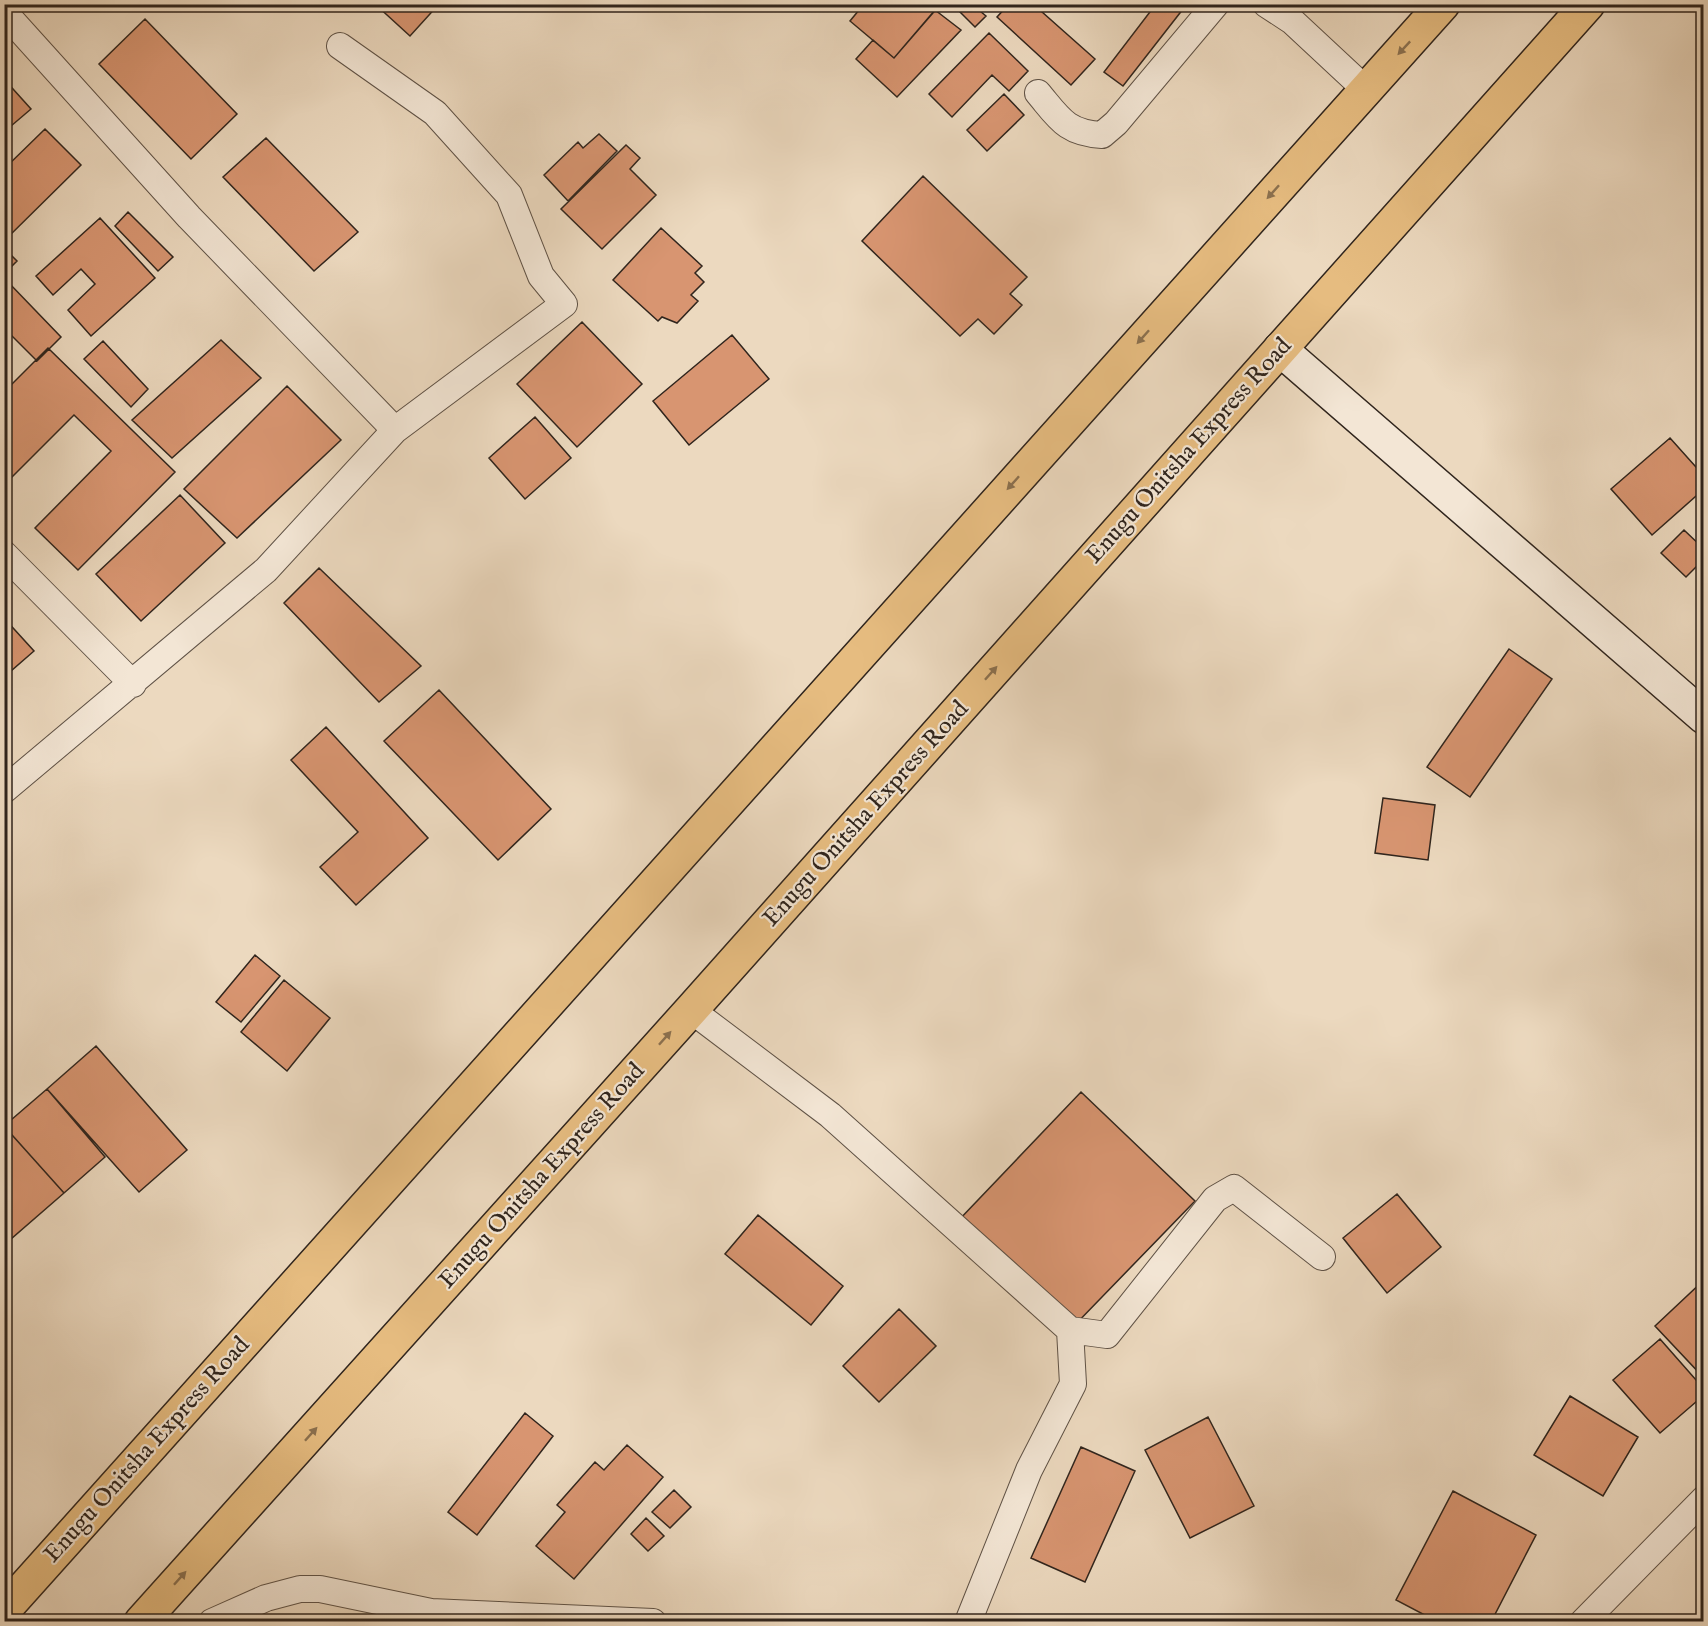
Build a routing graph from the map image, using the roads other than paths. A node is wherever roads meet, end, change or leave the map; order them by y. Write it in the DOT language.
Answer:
graph roads {
  1 [pos="1216,4"];
  2 [pos="1266,4"];
  3 [pos="1443,4"];
  4 [pos="1588,4"];
  5 [pos="4,12"];
  6 [pos="340,46"];
  7 [pos="1365,89"];
  8 [pos="1038,93"];
  9 [pos="1280,349"];
  10 [pos="395,430"];
  11 [pos="4,554"];
  12 [pos="133,684"];
  13 [pos="1704,717"];
  14 [pos="4,790"];
  15 [pos="691,1010"];
  16 [pos="1322,1257"];
  17 [pos="1070,1330"];
  18 [pos="1704,1499"];
  19 [pos="4,1610"];
  20 [pos="141,1622"];
  21 [pos="212,1622"];
  22 [pos="653,1622"];
  23 [pos="968,1622"];
  24 [pos="1582,1622"];
  1 -- 8 [label="street"];
  2 -- 7 [label="street"];
  3 -- 7 [label="highway, Enugu Onitsha Express Road, one-way"];
  4 -- 9 [label="highway, Enugu Onitsha Express Road"];
  5 -- 10 [label="street"];
  6 -- 10 [label="street"];
  7 -- 19 [label="highway, Enugu Onitsha Express Road, one-way"];
  9 -- 13 [label="main road"];
  15 -- 9 [label="highway, Enugu Onitsha Express Road, one-way"];
  10 -- 12 [label="street"];
  11 -- 12 [label="street"];
  12 -- 14 [label="street"];
  15 -- 17 [label="street"];
  20 -- 15 [label="highway, Enugu Onitsha Express Road, one-way"];
  16 -- 17 [label="street"];
  17 -- 23 [label="street"];
  18 -- 24 [label="street"];
  21 -- 22 [label="street"];
}
